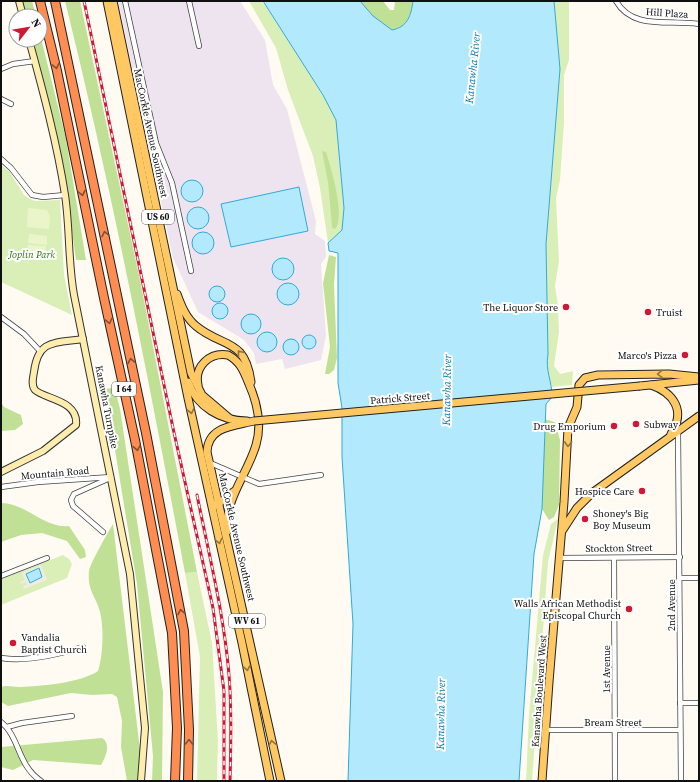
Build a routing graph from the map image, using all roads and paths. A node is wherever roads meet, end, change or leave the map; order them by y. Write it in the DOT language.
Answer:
graph roads {
  1 [pos="40,1"];
  2 [pos="55,1"];
  3 [pos="107,1"];
  4 [pos="113,1"];
  5 [pos="125,1"];
  6 [pos="189,1"];
  7 [pos="616,1"];
  8 [pos="699,24"];
  9 [pos="198,46"];
  10 [pos="31,48"];
  11 [pos="35,61"];
  12 [pos="1,69"];
  13 [pos="1,98"];
  14 [pos="11,104"];
  15 [pos="1,159"];
  16 [pos="65,195"];
  17 [pos="169,269"];
  18 [pos="191,271"];
  19 [pos="1,317"];
  20 [pos="83,339"];
  21 [pos="40,351"];
  22 [pos="182,363"];
  23 [pos="699,378"];
  24 [pos="651,385"];
  25 [pos="251,390"];
  26 [pos="202,395"];
  27 [pos="699,416"];
  28 [pos="231,421"];
  29 [pos="678,430"];
  30 [pos="669,436"];
  31 [pos="206,462"];
  32 [pos="1,472"];
  33 [pos="321,475"];
  34 [pos="242,476"];
  35 [pos="111,477"];
  36 [pos="1,488"];
  37 [pos="235,490"];
  38 [pos="564,502"];
  39 [pos="215,505"];
  40 [pos="575,512"];
  41 [pos="562,531"];
  42 [pos="103,532"];
  43 [pos="229,551"];
  44 [pos="680,557"];
  45 [pos="47,558"];
  46 [pos="559,558"];
  47 [pos="614,558"];
  48 [pos="1,576"];
  49 [pos="680,578"];
  50 [pos="699,578"];
  51 [pos="83,647"];
  52 [pos="1,658"];
  53 [pos="680,703"];
  54 [pos="699,703"];
  55 [pos="72,716"];
  56 [pos="1,722"];
  57 [pos="7,727"];
  58 [pos="545,730"];
  59 [pos="680,730"];
  60 [pos="615,731"];
  61 [pos="40,781"];
  62 [pos="140,781"];
  63 [pos="176,781"];
  64 [pos="188,781"];
  65 [pos="270,781"];
  66 [pos="281,781"];
  67 [pos="542,781"];
  68 [pos="615,781"];
  69 [pos="680,781"];
  1 -- 63 [label="highway, I 64, one-way"];
  64 -- 2 [label="highway, I 64, one-way"];
  3 -- 22 [label="main road, MacCorkle Avenue Southwest / US 60"];
  4 -- 17 [label="main road, MacCorkle Avenue Southwest / US 60"];
  5 -- 18 [label="street"];
  6 -- 9 [label="street"];
  7 -- 8 [label="street, Hill Plaza"];
  10 -- 11 [label="main road, Kanawha Turnpike"];
  11 -- 12 [label="street"];
  11 -- 16 [label="main road, Kanawha Turnpike"];
  13 -- 14 [label="street"];
  15 -- 16 [label="street"];
  16 -- 20 [label="main road, Kanawha Turnpike"];
  25 -- 17 [label="main road, one-way"];
  17 -- 26 [label="main road, MacCorkle Avenue Southwest / US 60"];
  19 -- 21 [label="street"];
  20 -- 21 [label="main road"];
  20 -- 35 [label="main road, Kanawha Turnpike"];
  21 -- 32 [label="main road"];
  22 -- 28 [label="main road, Patrick Street / US 60"];
  22 -- 31 [label="main road, one-way"];
  23 -- 24 [label="main road, Patrick Street / US 60"];
  23 -- 38 [label="main road, Kanawha Boulevard West, one-way"];
  24 -- 28 [label="main road, Patrick Street / US 60, bridge"];
  24 -- 30 [label="main road"];
  25 -- 26 [label="main road"];
  25 -- 34 [label="main road"];
  26 -- 28 [label="main road, MacCorkle Avenue Southwest / US 60"];
  27 -- 29 [label="main road, Kanawha Boulevard West"];
  28 -- 31 [label="main road"];
  29 -- 30 [label="main road, Kanawha Boulevard West"];
  29 -- 44 [label="street, 2nd Avenue"];
  30 -- 40 [label="main road, Kanawha Boulevard West"];
  31 -- 34 [label="street"];
  31 -- 39 [label="main road, MacCorkle Avenue Southwest / WV 61"];
  33 -- 34 [label="street"];
  34 -- 37 [label="main road"];
  35 -- 36 [label="street, Mountain Road"];
  35 -- 42 [label="street"];
  35 -- 62 [label="main road, Kanawha Turnpike"];
  37 -- 39 [label="main road"];
  37 -- 43 [label="main road"];
  38 -- 40 [label="main road"];
  38 -- 41 [label="main road, Kanawha Boulevard West"];
  39 -- 43 [label="main road, MacCorkle Avenue Southwest / WV 61"];
  39 -- 65 [label="main road, MacCorkle Avenue Southwest / WV 61, one-way"];
  40 -- 41 [label="main road, Kanawha Boulevard West"];
  41 -- 46 [label="main road, Kanawha Boulevard West"];
  66 -- 43 [label="main road, MacCorkle Avenue Southwest / WV 61, one-way"];
  44 -- 47 [label="street, Stockton Street"];
  44 -- 49 [label="street, 2nd Avenue"];
  45 -- 48 [label="street"];
  46 -- 47 [label="street, Stockton Street"];
  46 -- 58 [label="main road, Kanawha Boulevard West"];
  47 -- 60 [label="street, 1st Avenue"];
  49 -- 50 [label="street"];
  49 -- 53 [label="street, 2nd Avenue"];
  51 -- 52 [label="street"];
  53 -- 54 [label="street"];
  53 -- 59 [label="street, 2nd Avenue"];
  55 -- 57 [label="street"];
  56 -- 57 [label="street"];
  57 -- 61 [label="street"];
  58 -- 60 [label="street, Bream Street"];
  58 -- 67 [label="main road, Kanawha Boulevard West"];
  59 -- 60 [label="street, Bream Street"];
  59 -- 69 [label="street, 2nd Avenue"];
  60 -- 68 [label="street, 1st Avenue"];
}
